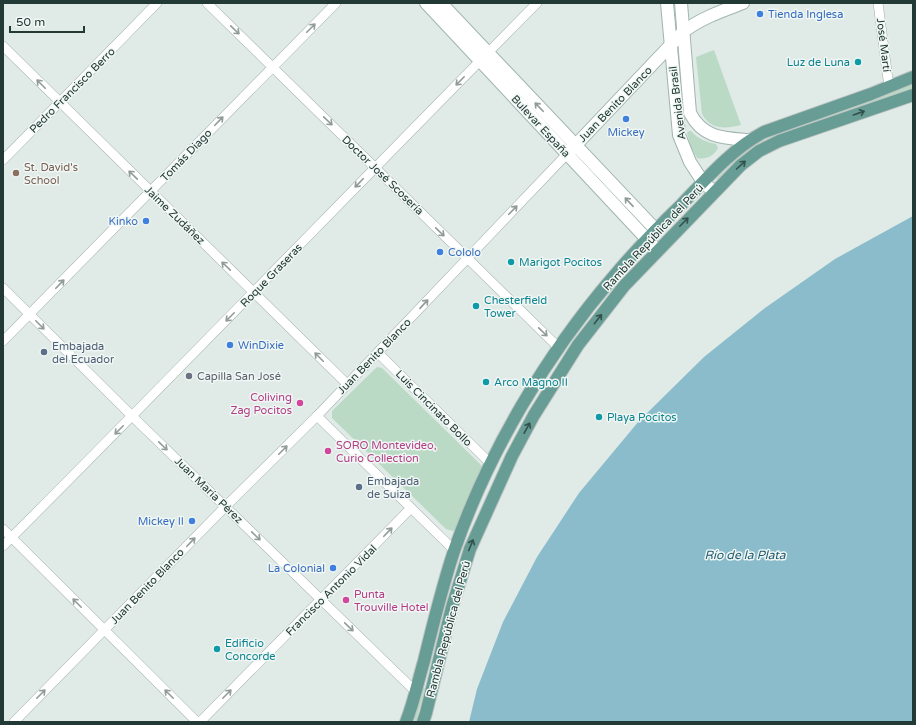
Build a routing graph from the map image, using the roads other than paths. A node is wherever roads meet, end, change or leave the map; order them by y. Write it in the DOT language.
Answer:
graph roads {
  1 [pos="157,3"];
  2 [pos="207,3"];
  3 [pos="336,3"];
  4 [pos="426,3"];
  5 [pos="441,3"];
  6 [pos="536,3"];
  7 [pos="667,3"];
  8 [pos="681,3"];
  9 [pos="743,3"];
  10 [pos="878,3"];
  11 [pos="683,32"];
  12 [pos="3,46"];
  13 [pos="670,46"];
  14 [pos="484,57"];
  15 [pos="272,67"];
  16 [pos="913,77"];
  17 [pos="889,87"];
  18 [pos="913,95"];
  19 [pos="60,103"];
  20 [pos="748,140"];
  21 [pos="571,149"];
  22 [pos="3,160"];
  23 [pos="375,167"];
  24 [pos="703,182"];
  25 [pos="150,191"];
  26 [pos="714,192"];
  27 [pos="656,230"];
  28 [pos="646,240"];
  29 [pos="657,250"];
  30 [pos="467,258"];
  31 [pos="3,288"];
  32 [pos="254,293"];
  33 [pos="30,314"];
  34 [pos="3,342"];
  35 [pos="559,348"];
  36 [pos="378,353"];
  37 [pos="347,384"];
  38 [pos="132,416"];
  39 [pos="317,416"];
  40 [pos="491,464"];
  41 [pos="226,506"];
  42 [pos="411,508"];
  43 [pos="3,529"];
  44 [pos="12,538"];
  45 [pos="3,546"];
  46 [pos="454,550"];
  47 [pos="322,600"];
  48 [pos="104,630"];
  49 [pos="416,692"];
  50 [pos="14,722"];
  51 [pos="198,722"];
  52 [pos="406,722"];
  53 [pos="423,722"];
  1 -- 19 [label="street, Pedro Francisco Berro"];
  2 -- 15 [label="street, Doctor José Scosería, one-way"];
  15 -- 3 [label="street, Tomás Diago, one-way"];
  4 -- 14 [label="street, Bulevar España"];
  5 -- 14 [label="street, Bulevar España"];
  6 -- 14 [label="street, Roque Graseras"];
  7 -- 13 [label="street, Avenida Brasil"];
  8 -- 11 [label="street, Avenida Brasil"];
  9 -- 11 [label="street, Juan Benito Blanco"];
  10 -- 17 [label="street, José Martí"];
  11 -- 13 [label="street, Juan Benito Blanco"];
  11 -- 20 [label="street, Avenida Brasil"];
  19 -- 12 [label="street, Jaime Zudáñez, one-way"];
  13 -- 21 [label="street, Juan Benito Blanco"];
  13 -- 24 [label="street, Avenida Brasil"];
  14 -- 21 [label="street, Bulevar España"];
  14 -- 23 [label="street, Roque Graseras, one-way"];
  15 -- 23 [label="street, Doctor José Scosería, one-way"];
  25 -- 15 [label="street, Tomás Diago, one-way"];
  16 -- 17 [label="main road, Rambla República del Perú"];
  17 -- 20 [label="main road, Rambla República del Perú"];
  26 -- 18 [label="main road, Rambla República del Perú, one-way"];
  19 -- 22 [label="street, Pedro Francisco Berro"];
  25 -- 19 [label="street, Jaime Zudáñez, one-way"];
  20 -- 24 [label="main road, Rambla República del Perú"];
  27 -- 21 [label="street, Bulevar España, one-way"];
  21 -- 28 [label="street, Bulevar España"];
  30 -- 21 [label="street, Juan Benito Blanco, one-way"];
  23 -- 30 [label="street, Doctor José Scosería, one-way"];
  23 -- 32 [label="street, Roque Graseras, one-way"];
  24 -- 26 [label="street, Avenida Brasil"];
  24 -- 27 [label="main road, Rambla República del Perú"];
  32 -- 25 [label="street, Jaime Zudáñez, one-way"];
  33 -- 25 [label="street, Tomás Diago, one-way"];
  29 -- 26 [label="main road, Rambla República del Perú, one-way"];
  27 -- 28 [label="main road, Rambla República del Perú"];
  28 -- 29 [label="street, Bulevar España"];
  28 -- 35 [label="main road, Rambla República del Perú"];
  53 -- 29 [label="main road, Rambla República del Perú, one-way"];
  30 -- 35 [label="street, Doctor José Scosería, one-way"];
  36 -- 30 [label="street, Juan Benito Blanco, one-way"];
  31 -- 33 [label="street, Juan María Pérez"];
  37 -- 32 [label="street, Jaime Zudáñez, one-way"];
  32 -- 38 [label="street, Roque Graseras, one-way"];
  33 -- 34 [label="street, Tomás Diago"];
  33 -- 38 [label="street, Juan María Pérez, one-way"];
  35 -- 40 [label="main road, Rambla República del Perú"];
  36 -- 37 [label="street, Juan Benito Blanco"];
  36 -- 40 [label="street, Luis Cincinato Bollo"];
  37 -- 39 [label="street, Juan Benito Blanco"];
  38 -- 41 [label="street, Juan María Pérez, one-way"];
  38 -- 44 [label="street, Roque Graseras, one-way"];
  41 -- 39 [label="street, Juan Benito Blanco, one-way"];
  39 -- 42 [label="street"];
  40 -- 46 [label="main road, Rambla República del Perú"];
  41 -- 47 [label="street, Juan María Pérez, one-way"];
  48 -- 41 [label="street, Juan Benito Blanco, one-way"];
  42 -- 46 [label="street"];
  47 -- 42 [label="street, Francisco Antonio Vidal, one-way"];
  43 -- 44 [label="street"];
  44 -- 45 [label="street, Roque Graseras"];
  48 -- 44 [label="street, one-way"];
  46 -- 49 [label="main road, Rambla República del Perú"];
  47 -- 49 [label="street, Juan María Pérez, one-way"];
  51 -- 47 [label="street, Francisco Antonio Vidal, one-way"];
  50 -- 48 [label="street, Juan Benito Blanco, one-way"];
  51 -- 48 [label="street, one-way"];
  49 -- 52 [label="main road, Rambla República del Perú"];
}
